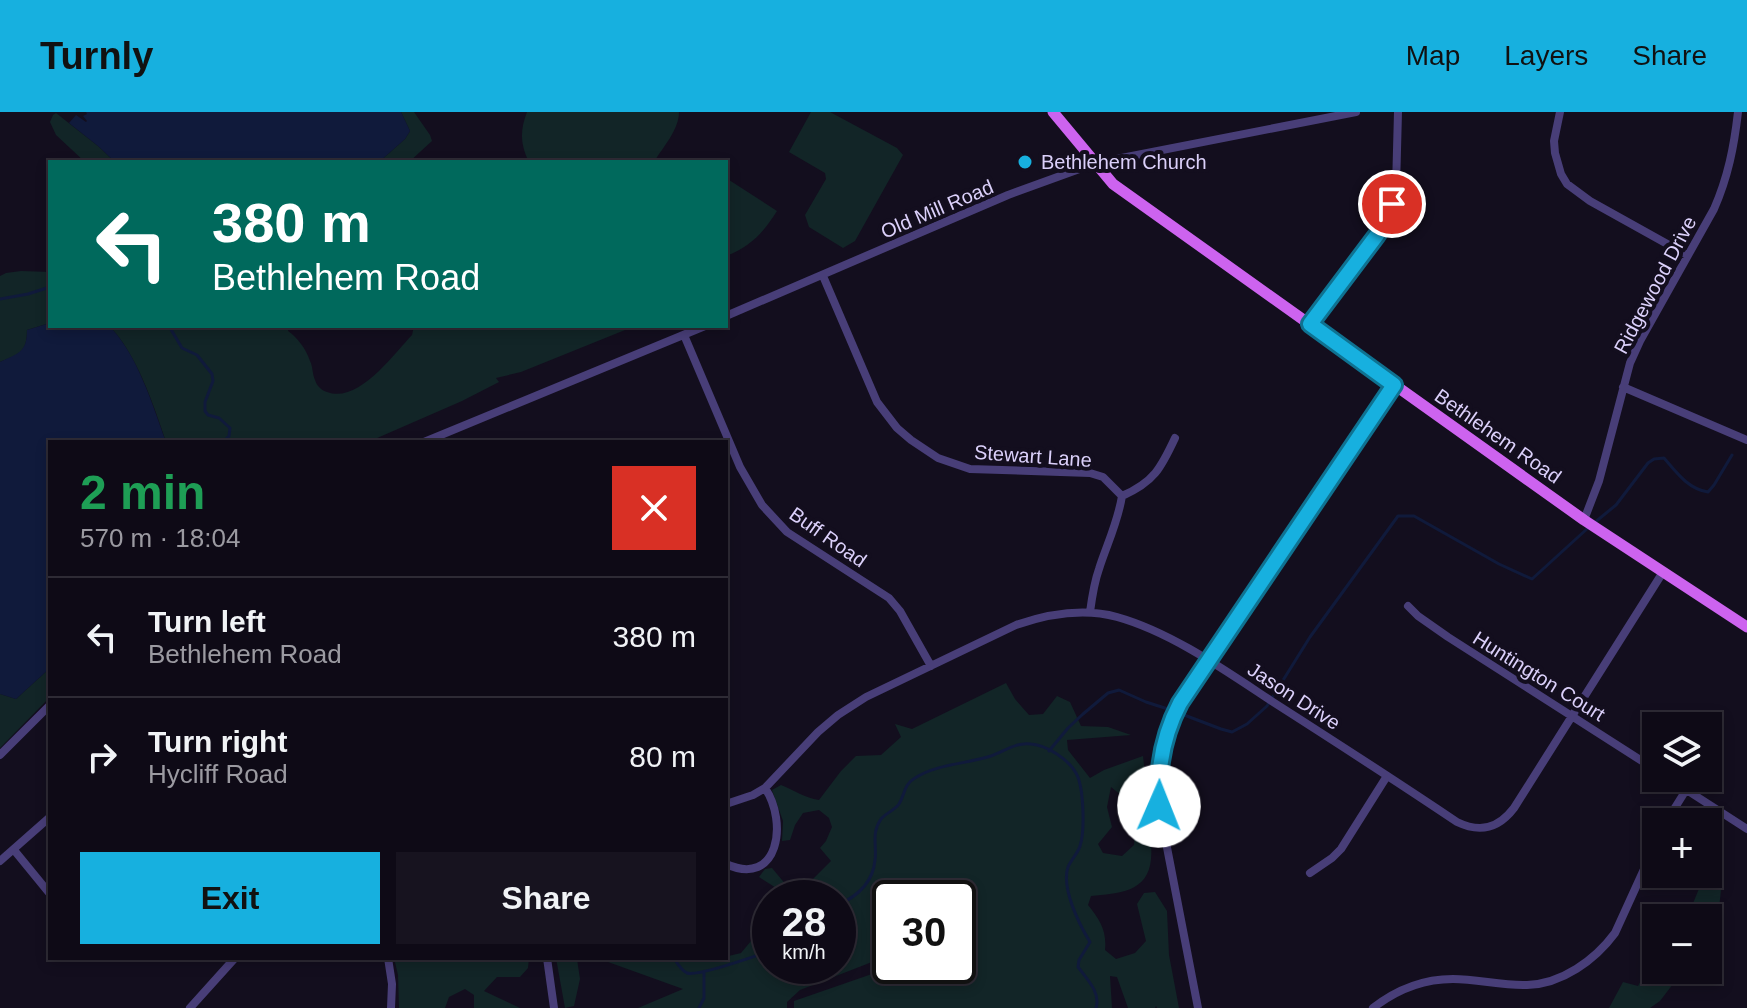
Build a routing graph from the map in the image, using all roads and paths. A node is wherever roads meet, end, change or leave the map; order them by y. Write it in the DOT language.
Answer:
graph roads {
  1 [pos="1053,112"];
  2 [pos="1356,112"];
  3 [pos="1398,112"];
  4 [pos="1560,112"];
  5 [pos="1738,112"];
  6 [pos="1096,163"];
  7 [pos="1687,255"];
  8 [pos="823,276"];
  9 [pos="728,315"];
  10 [pos="1310,324"];
  11 [pos="700,328"];
  12 [pos="684,335"];
  13 [pos="1394,385"];
  14 [pos="1623,387"];
  15 [pos="1175,438"];
  16 [pos="429,440"];
  17 [pos="1747,440"];
  18 [pos="1122,496"];
  19 [pos="1584,520"];
  20 [pos="1663,572"];
  21 [pos="1408,606"];
  22 [pos="1090,612"];
  23 [pos="1747,627"];
  24 [pos="1209,661"];
  25 [pos="931,666"];
  26 [pos="48,707"];
  27 [pos="1572,715"];
  28 [pos="0,755"];
  29 [pos="1642,761"];
  30 [pos="1387,776"];
  31 [pos="765,788"];
  32 [pos="1689,792"];
  33 [pos="728,803"];
  34 [pos="48,819"];
  35 [pos="1747,829"];
  36 [pos="14,850"];
  37 [pos="0,861"];
  38 [pos="728,865"];
  39 [pos="1310,873"];
  40 [pos="1642,874"];
  41 [pos="48,892"];
  42 [pos="233,960"];
  43 [pos="388,960"];
  44 [pos="547,960"];
  45 [pos="190,1008"];
  46 [pos="391,1008"];
  47 [pos="554,1008"];
  48 [pos="1198,1008"];
  49 [pos="1373,1008"];
  1 -- 6 [label="main road, Bethlehem Road"];
  2 -- 6 [label="street, Old Mill Road"];
  3 -- 10 [label="street"];
  4 -- 7 [label="street"];
  5 -- 7 [label="street, Ridgewood Drive"];
  6 -- 8 [label="street, Old Mill Road"];
  6 -- 10 [label="main road, Bethlehem Road"];
  7 -- 14 [label="street, Ridgewood Drive"];
  8 -- 9 [label="street, Old Mill Road"];
  8 -- 18 [label="street, Stewart Lane"];
  10 -- 13 [label="main road, Bethlehem Road"];
  11 -- 12 [label="street"];
  12 -- 16 [label="street"];
  12 -- 25 [label="street, Buff Road"];
  13 -- 19 [label="main road, Bethlehem Road"];
  13 -- 24 [label="street"];
  14 -- 17 [label="street"];
  14 -- 19 [label="street, Ridgewood Drive"];
  15 -- 18 [label="street"];
  18 -- 22 [label="street"];
  19 -- 20 [label="main road, Bethlehem Road"];
  20 -- 23 [label="main road, Bethlehem Road"];
  20 -- 27 [label="street, Jason Drive"];
  21 -- 27 [label="street, Huntington Court"];
  22 -- 24 [label="street, Jason Drive"];
  22 -- 25 [label="street, Jason Drive"];
  24 -- 30 [label="street, Jason Drive"];
  24 -- 48 [label="street"];
  25 -- 31 [label="street, Jason Drive"];
  26 -- 28 [label="street"];
  27 -- 29 [label="street, Huntington Court"];
  27 -- 30 [label="street, Jason Drive"];
  30 -- 39 [label="street"];
  31 -- 33 [label="street, Jason Drive"];
  31 -- 38 [label="street"];
  32 -- 35 [label="street"];
  34 -- 36 [label="street"];
  36 -- 37 [label="street"];
  36 -- 41 [label="street"];
  40 -- 49 [label="street"];
  42 -- 45 [label="street"];
  43 -- 46 [label="street"];
  44 -- 47 [label="street"];
}
